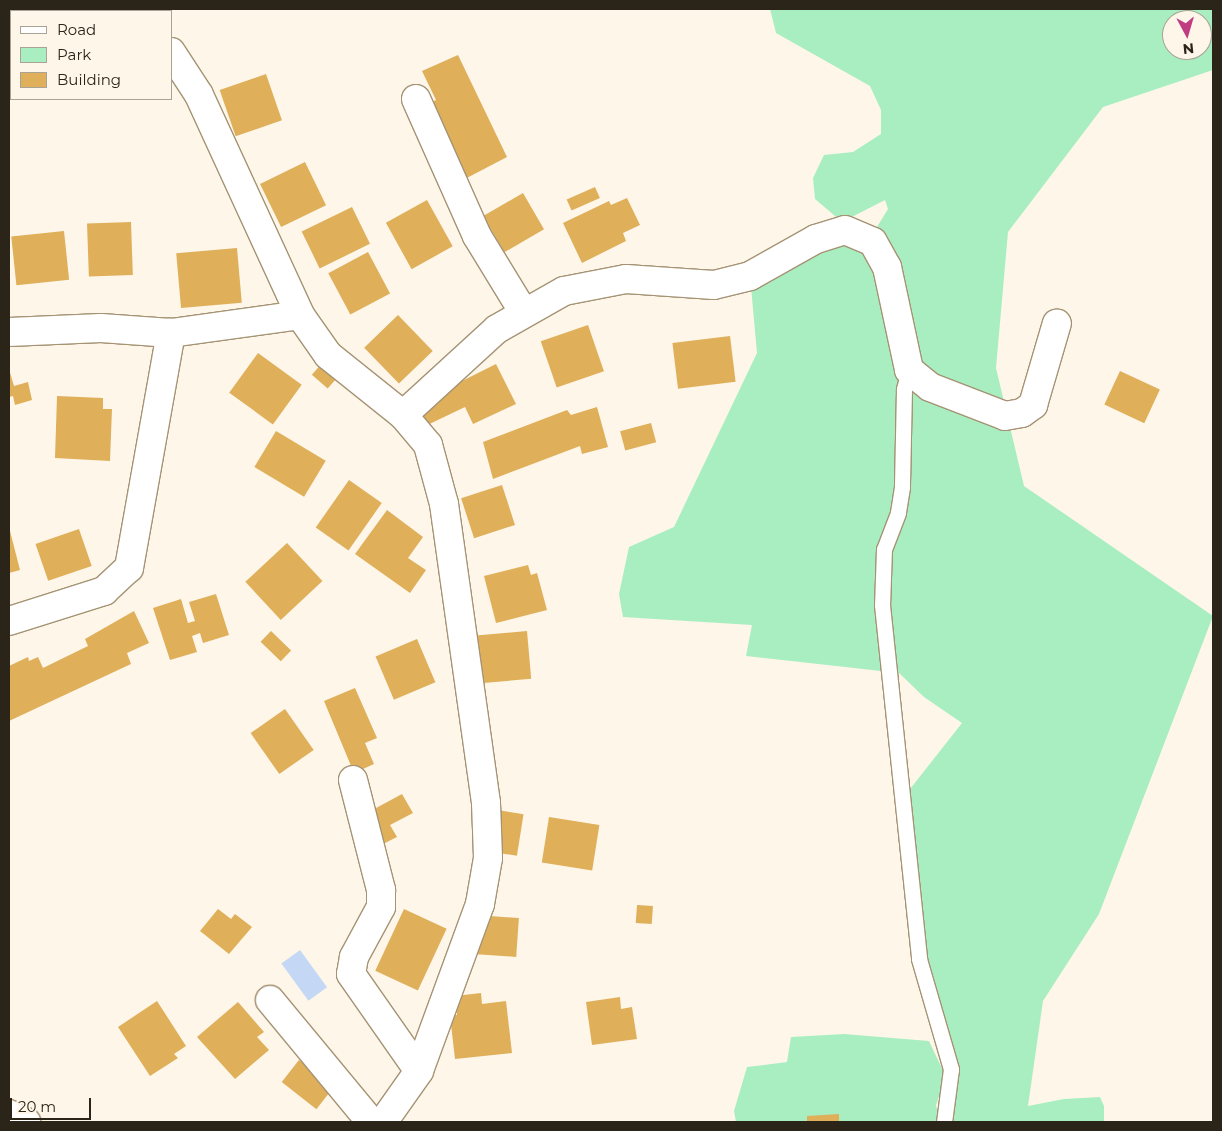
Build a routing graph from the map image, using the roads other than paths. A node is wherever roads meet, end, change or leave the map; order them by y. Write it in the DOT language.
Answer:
graph roads {
  1 [pos="172,53"];
  2 [pos="416,99"];
  3 [pos="524,313"];
  4 [pos="300,315"];
  5 [pos="1057,323"];
  6 [pos="9,332"];
  7 [pos="171,333"];
  8 [pos="909,370"];
  9 [pos="403,415"];
  10 [pos="9,621"];
  11 [pos="353,780"];
  12 [pos="270,1000"];
  13 [pos="419,1071"];
  14 [pos="9,1114"];
  15 [pos="26,1122"];
  16 [pos="371,1122"];
  17 [pos="383,1122"];
  18 [pos="944,1122"];
  1 -- 4 [label="street"];
  2 -- 3 [label="street"];
  3 -- 8 [label="street"];
  3 -- 9 [label="street"];
  4 -- 7 [label="street"];
  4 -- 9 [label="street"];
  5 -- 8 [label="street"];
  6 -- 7 [label="street"];
  7 -- 10 [label="street"];
  8 -- 18 [label="lane"];
  9 -- 13 [label="street"];
  11 -- 13 [label="street"];
  12 -- 16 [label="street"];
  13 -- 17 [label="street"];
  14 -- 15 [label="street"];
}
